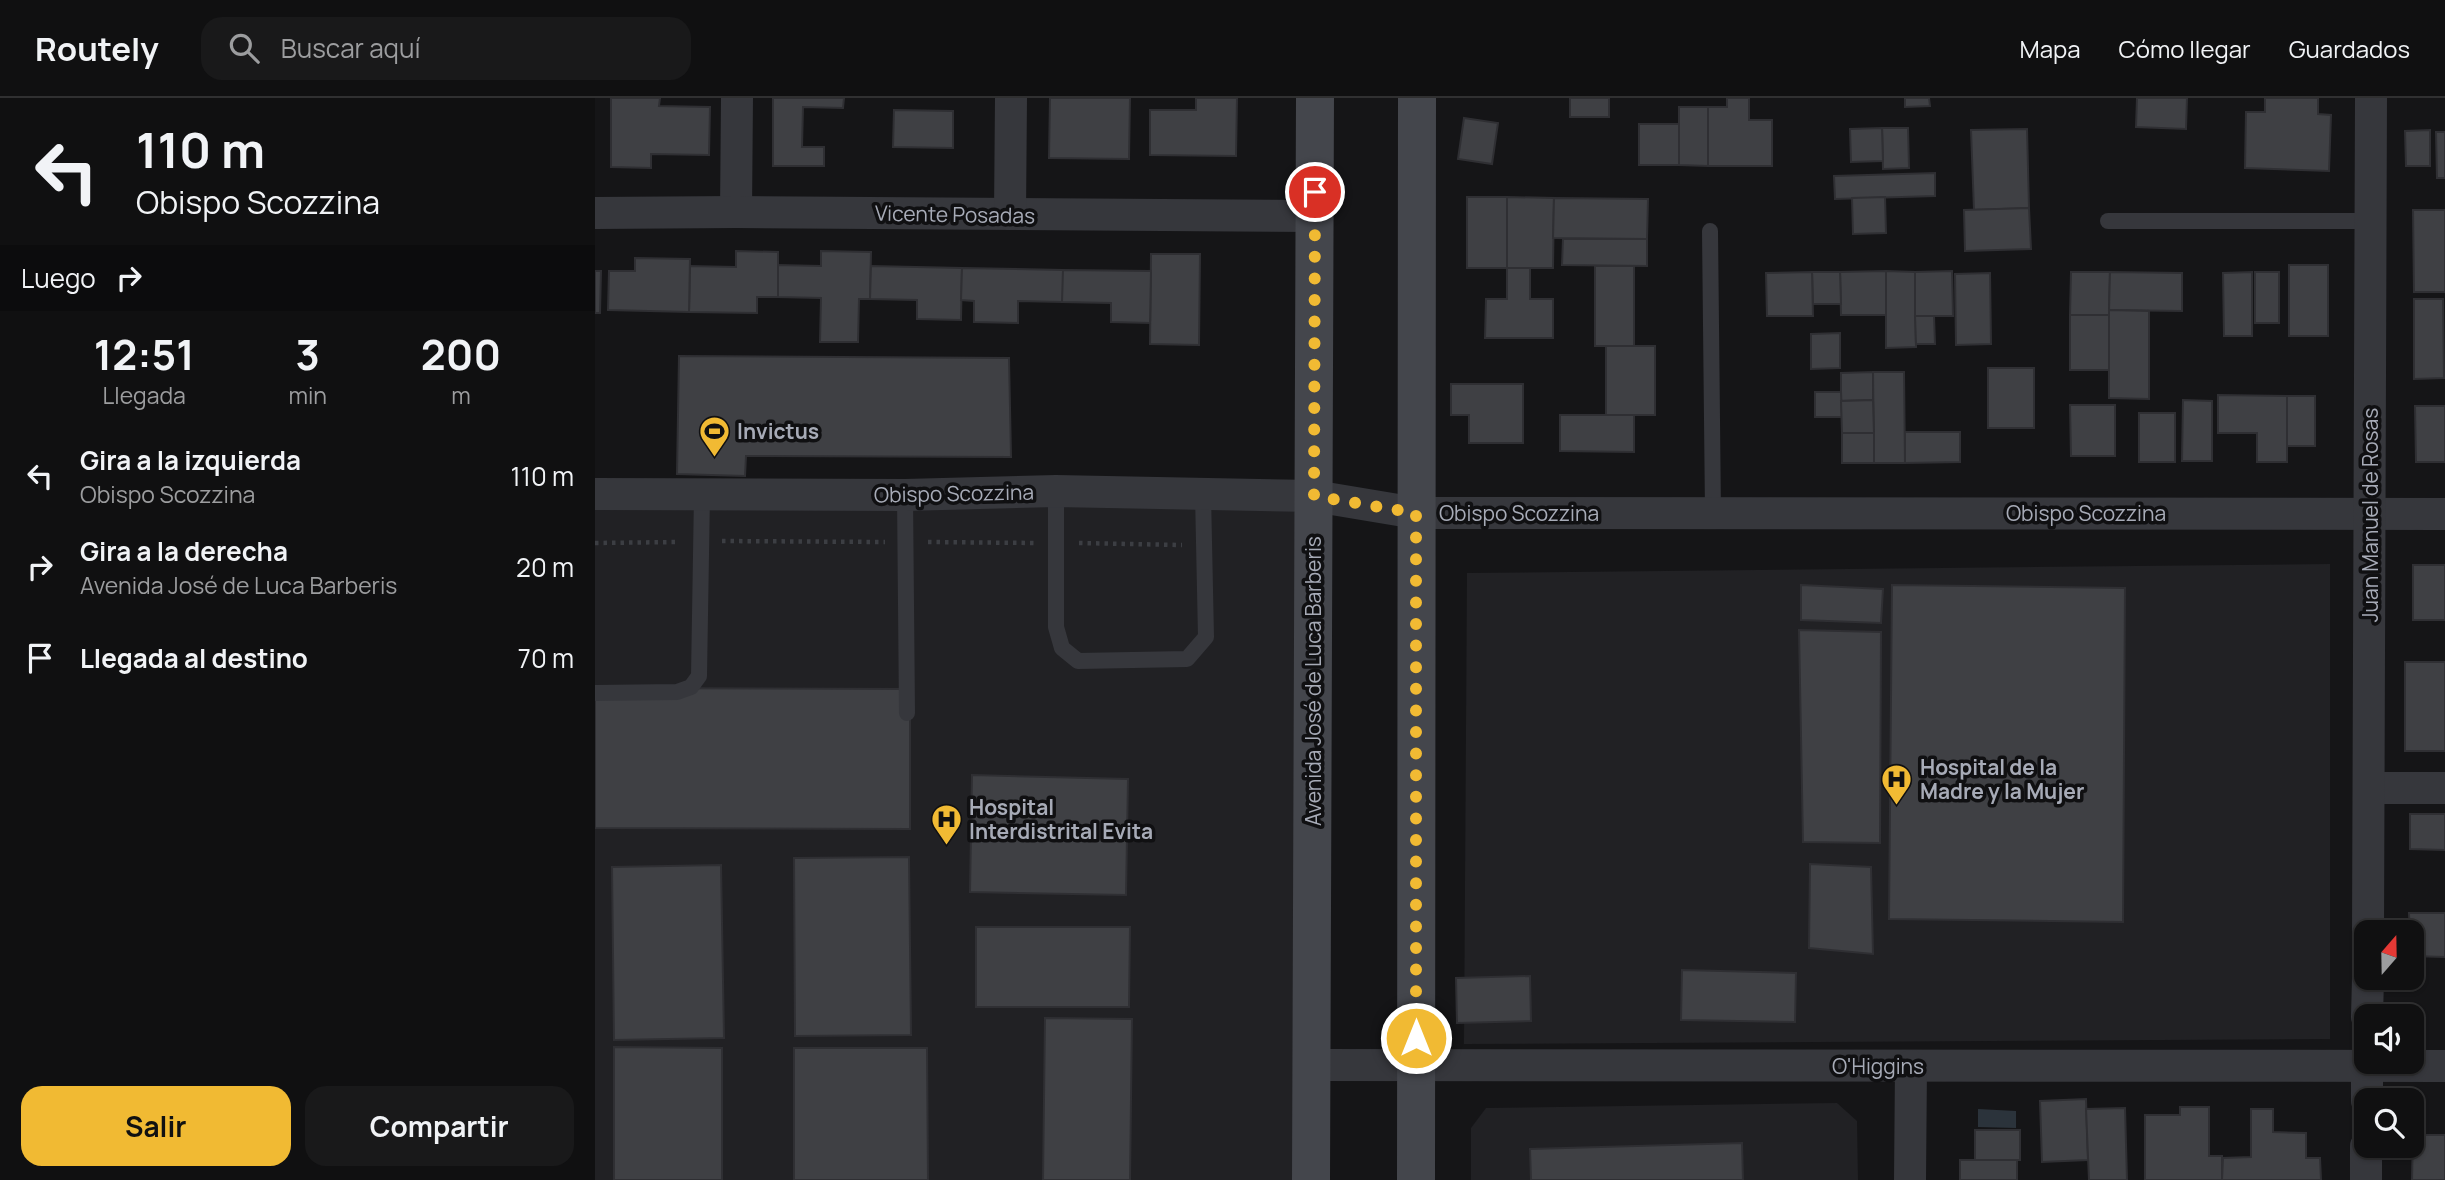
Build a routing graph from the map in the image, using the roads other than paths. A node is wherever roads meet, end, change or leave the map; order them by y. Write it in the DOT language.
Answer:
graph roads {
  1 [pos="737,98"];
  2 [pos="1011,98"];
  3 [pos="1315,98"];
  4 [pos="1417,98"];
  5 [pos="2371,98"];
  6 [pos="736,212"];
  7 [pos="595,213"];
  8 [pos="1010,214"];
  9 [pos="1315,216"];
  10 [pos="2108,221"];
  11 [pos="2371,222"];
  12 [pos="1710,231"];
  13 [pos="1056,491"];
  14 [pos="595,494"];
  15 [pos="702,494"];
  16 [pos="1203,494"];
  17 [pos="905,495"];
  18 [pos="1314,496"];
  19 [pos="1416,513"];
  20 [pos="1713,513"];
  21 [pos="2369,514"];
  22 [pos="2445,514"];
  23 [pos="595,693"];
  24 [pos="907,713"];
  25 [pos="2369,788"];
  26 [pos="2445,788"];
  27 [pos="2368,920"];
  28 [pos="2354,1064"];
  29 [pos="1312,1065"];
  30 [pos="1416,1065"];
  31 [pos="2424,1065"];
  32 [pos="1911,1066"];
  33 [pos="2445,1066"];
  34 [pos="2367,1158"];
  35 [pos="1311,1180"];
  36 [pos="1416,1180"];
  37 [pos="1910,1180"];
  38 [pos="2366,1180"];
  1 -- 6 [label="street"];
  2 -- 8 [label="street"];
  3 -- 9 [label="main road, Avenida José de Luca Barberis"];
  4 -- 19 [label="main road"];
  5 -- 11 [label="street, Juan Manuel de Rosas"];
  6 -- 7 [label="street, Vicente Posadas"];
  6 -- 8 [label="street, Vicente Posadas"];
  8 -- 9 [label="street, Vicente Posadas"];
  9 -- 18 [label="main road, Avenida José de Luca Barberis"];
  10 -- 11 [label="lane"];
  11 -- 21 [label="street, Juan Manuel de Rosas"];
  12 -- 20 [label="lane"];
  13 -- 16 [label="street, Obispo Scozzina"];
  13 -- 16 [label="lane"];
  13 -- 17 [label="street, Obispo Scozzina"];
  14 -- 15 [label="street, Obispo Scozzina"];
  15 -- 17 [label="street, Obispo Scozzina"];
  15 -- 23 [label="lane"];
  16 -- 18 [label="street, Obispo Scozzina"];
  17 -- 24 [label="lane"];
  18 -- 19 [label="street, Obispo Scozzina"];
  18 -- 29 [label="main road, Avenida José de Luca Barberis"];
  19 -- 20 [label="street, Obispo Scozzina"];
  19 -- 30 [label="main road"];
  20 -- 21 [label="street, Obispo Scozzina"];
  21 -- 22 [label="street, Obispo Scozzina"];
  21 -- 25 [label="street, Juan Manuel de Rosas"];
  25 -- 26 [label="street"];
  25 -- 27 [label="street, Juan Manuel de Rosas"];
  28 -- 32 [label="street, O'Higgins"];
  29 -- 30 [label="street, O'Higgins"];
  29 -- 35 [label="main road, Avenida José de Luca Barberis"];
  30 -- 32 [label="street, O'Higgins"];
  30 -- 36 [label="main road"];
  31 -- 33 [label="street, O'Higgins"];
  32 -- 37 [label="street"];
  34 -- 38 [label="street"];
}
